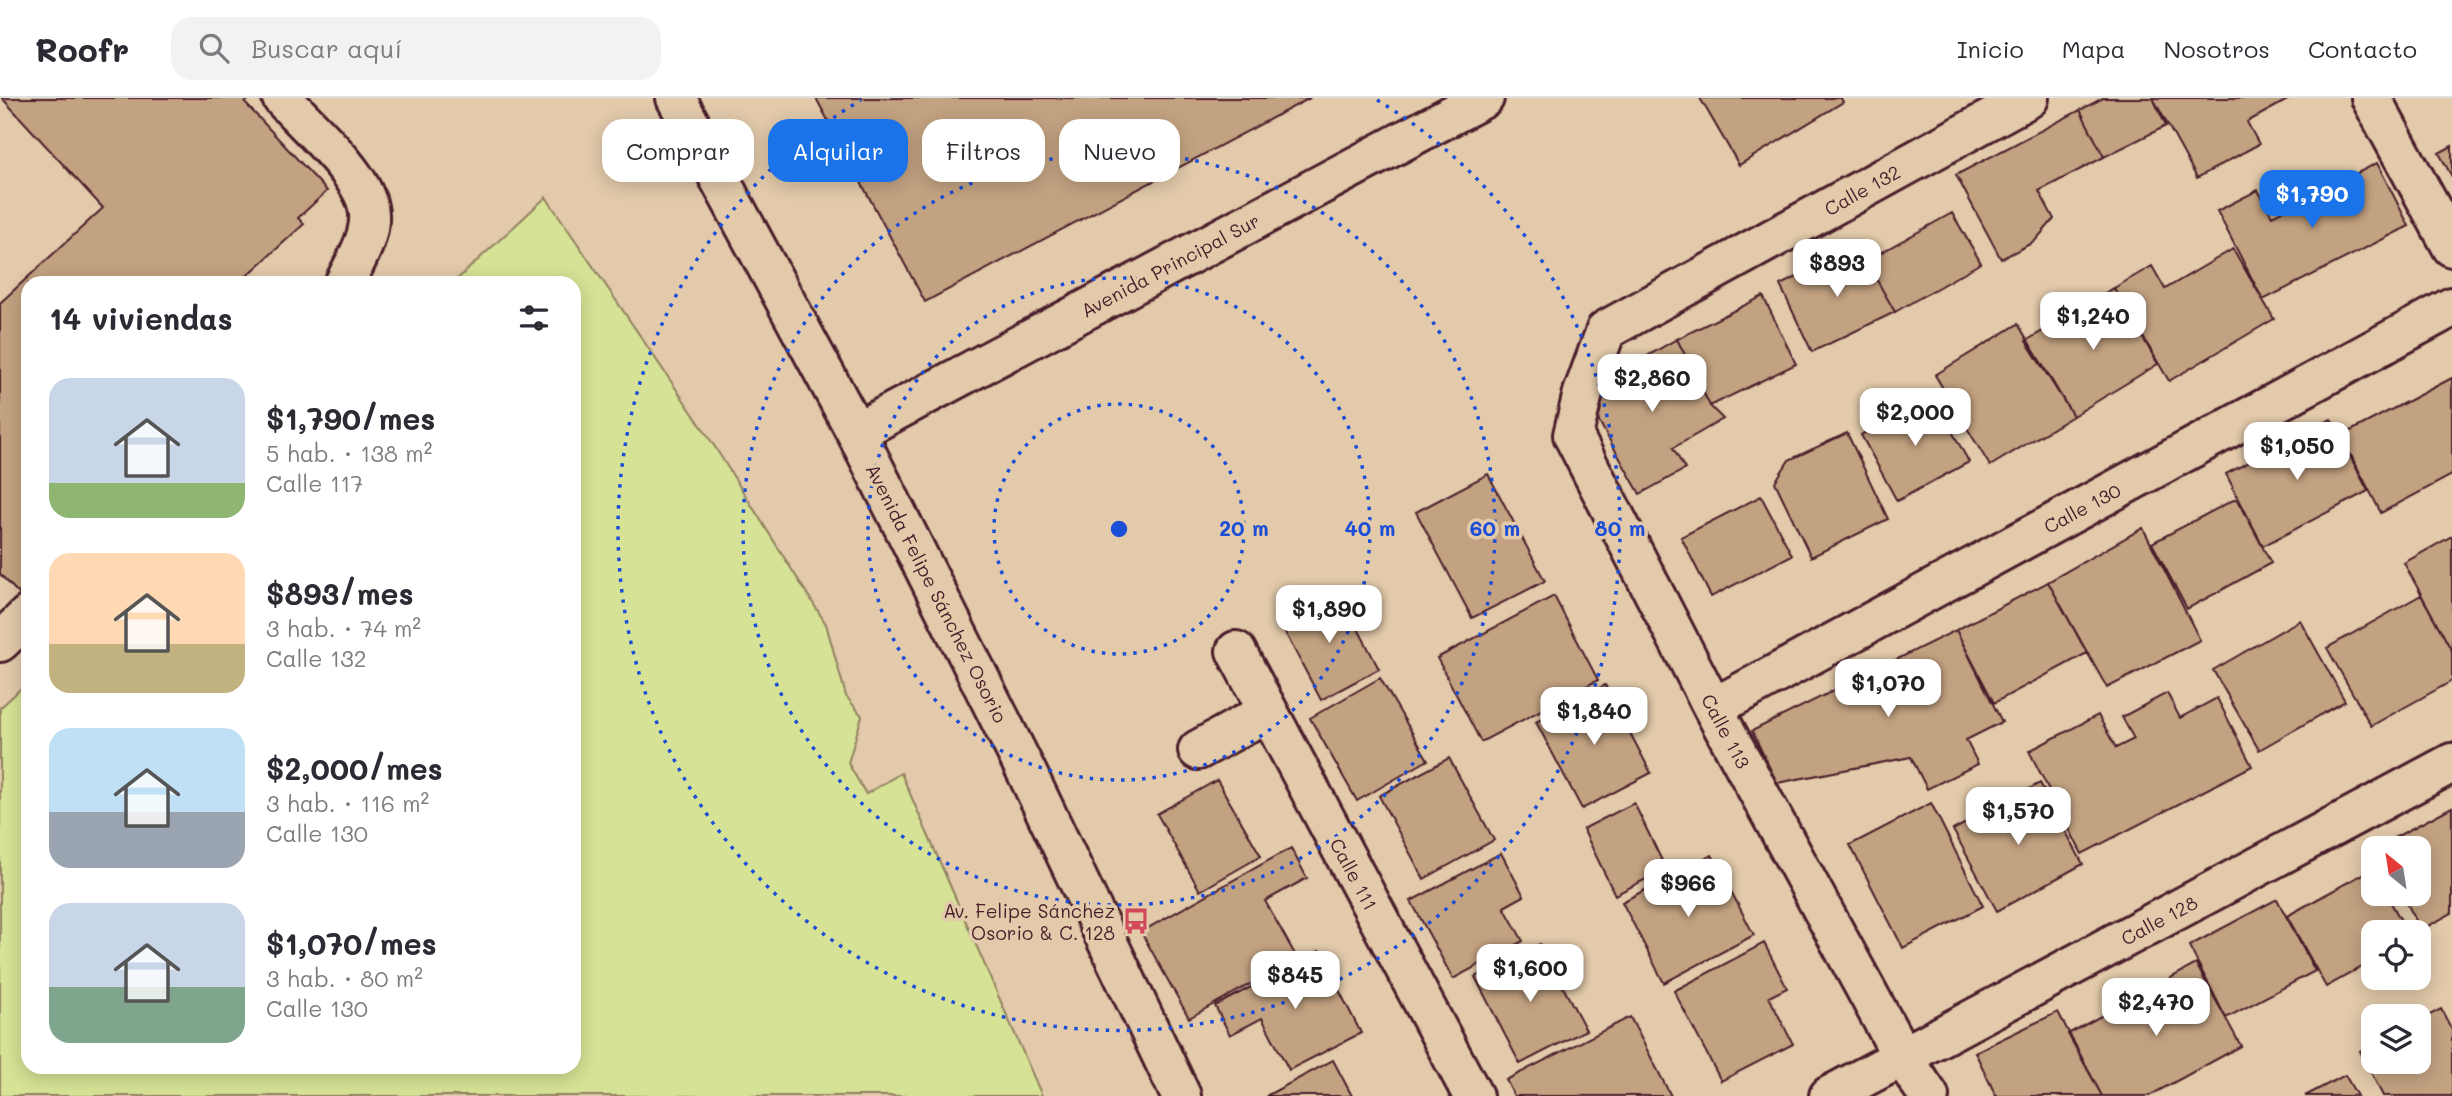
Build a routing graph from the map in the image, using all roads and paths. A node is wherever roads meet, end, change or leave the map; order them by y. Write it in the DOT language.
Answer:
graph roads {
  1 [pos="282,98"];
  2 [pos="676,98"];
  3 [pos="1484,98"];
  4 [pos="2029,98"];
  5 [pos="2371,98"];
  6 [pos="2452,247"];
  7 [pos="348,276"];
  8 [pos="2452,307"];
  9 [pos="1598,354"];
  10 [pos="856,432"];
  11 [pos="21,622"];
  12 [pos="0,642"];
  13 [pos="1236,651"];
  14 [pos="1713,708"];
  15 [pos="1267,712"];
  16 [pos="1198,750"];
  17 [pos="2452,763"];
  18 [pos="1903,1058"];
  19 [pos="1181,1096"];
  20 [pos="1473,1096"];
  21 [pos="1829,1096"];
  22 [pos="1929,1096"];
  1 -- 7 [label="street"];
  2 -- 10 [label="street, Avenida Felipe Sánchez Osorio"];
  3 -- 10 [label="street, Avenida Principal Sur"];
  4 -- 9 [label="street, Calle 132"];
  5 -- 6 [label="street"];
  8 -- 14 [label="street, Calle 130"];
  9 -- 14 [label="street, Calle 113"];
  10 -- 19 [label="street, Avenida Felipe Sánchez Osorio"];
  11 -- 12 [label="street"];
  13 -- 15 [label="street, Calle 111"];
  14 -- 18 [label="street, Calle 113"];
  15 -- 16 [label="street"];
  15 -- 20 [label="street, Calle 111"];
  17 -- 18 [label="street, Calle 128"];
  18 -- 21 [label="street, Calle 128"];
  18 -- 22 [label="street, Calle 113"];
}
